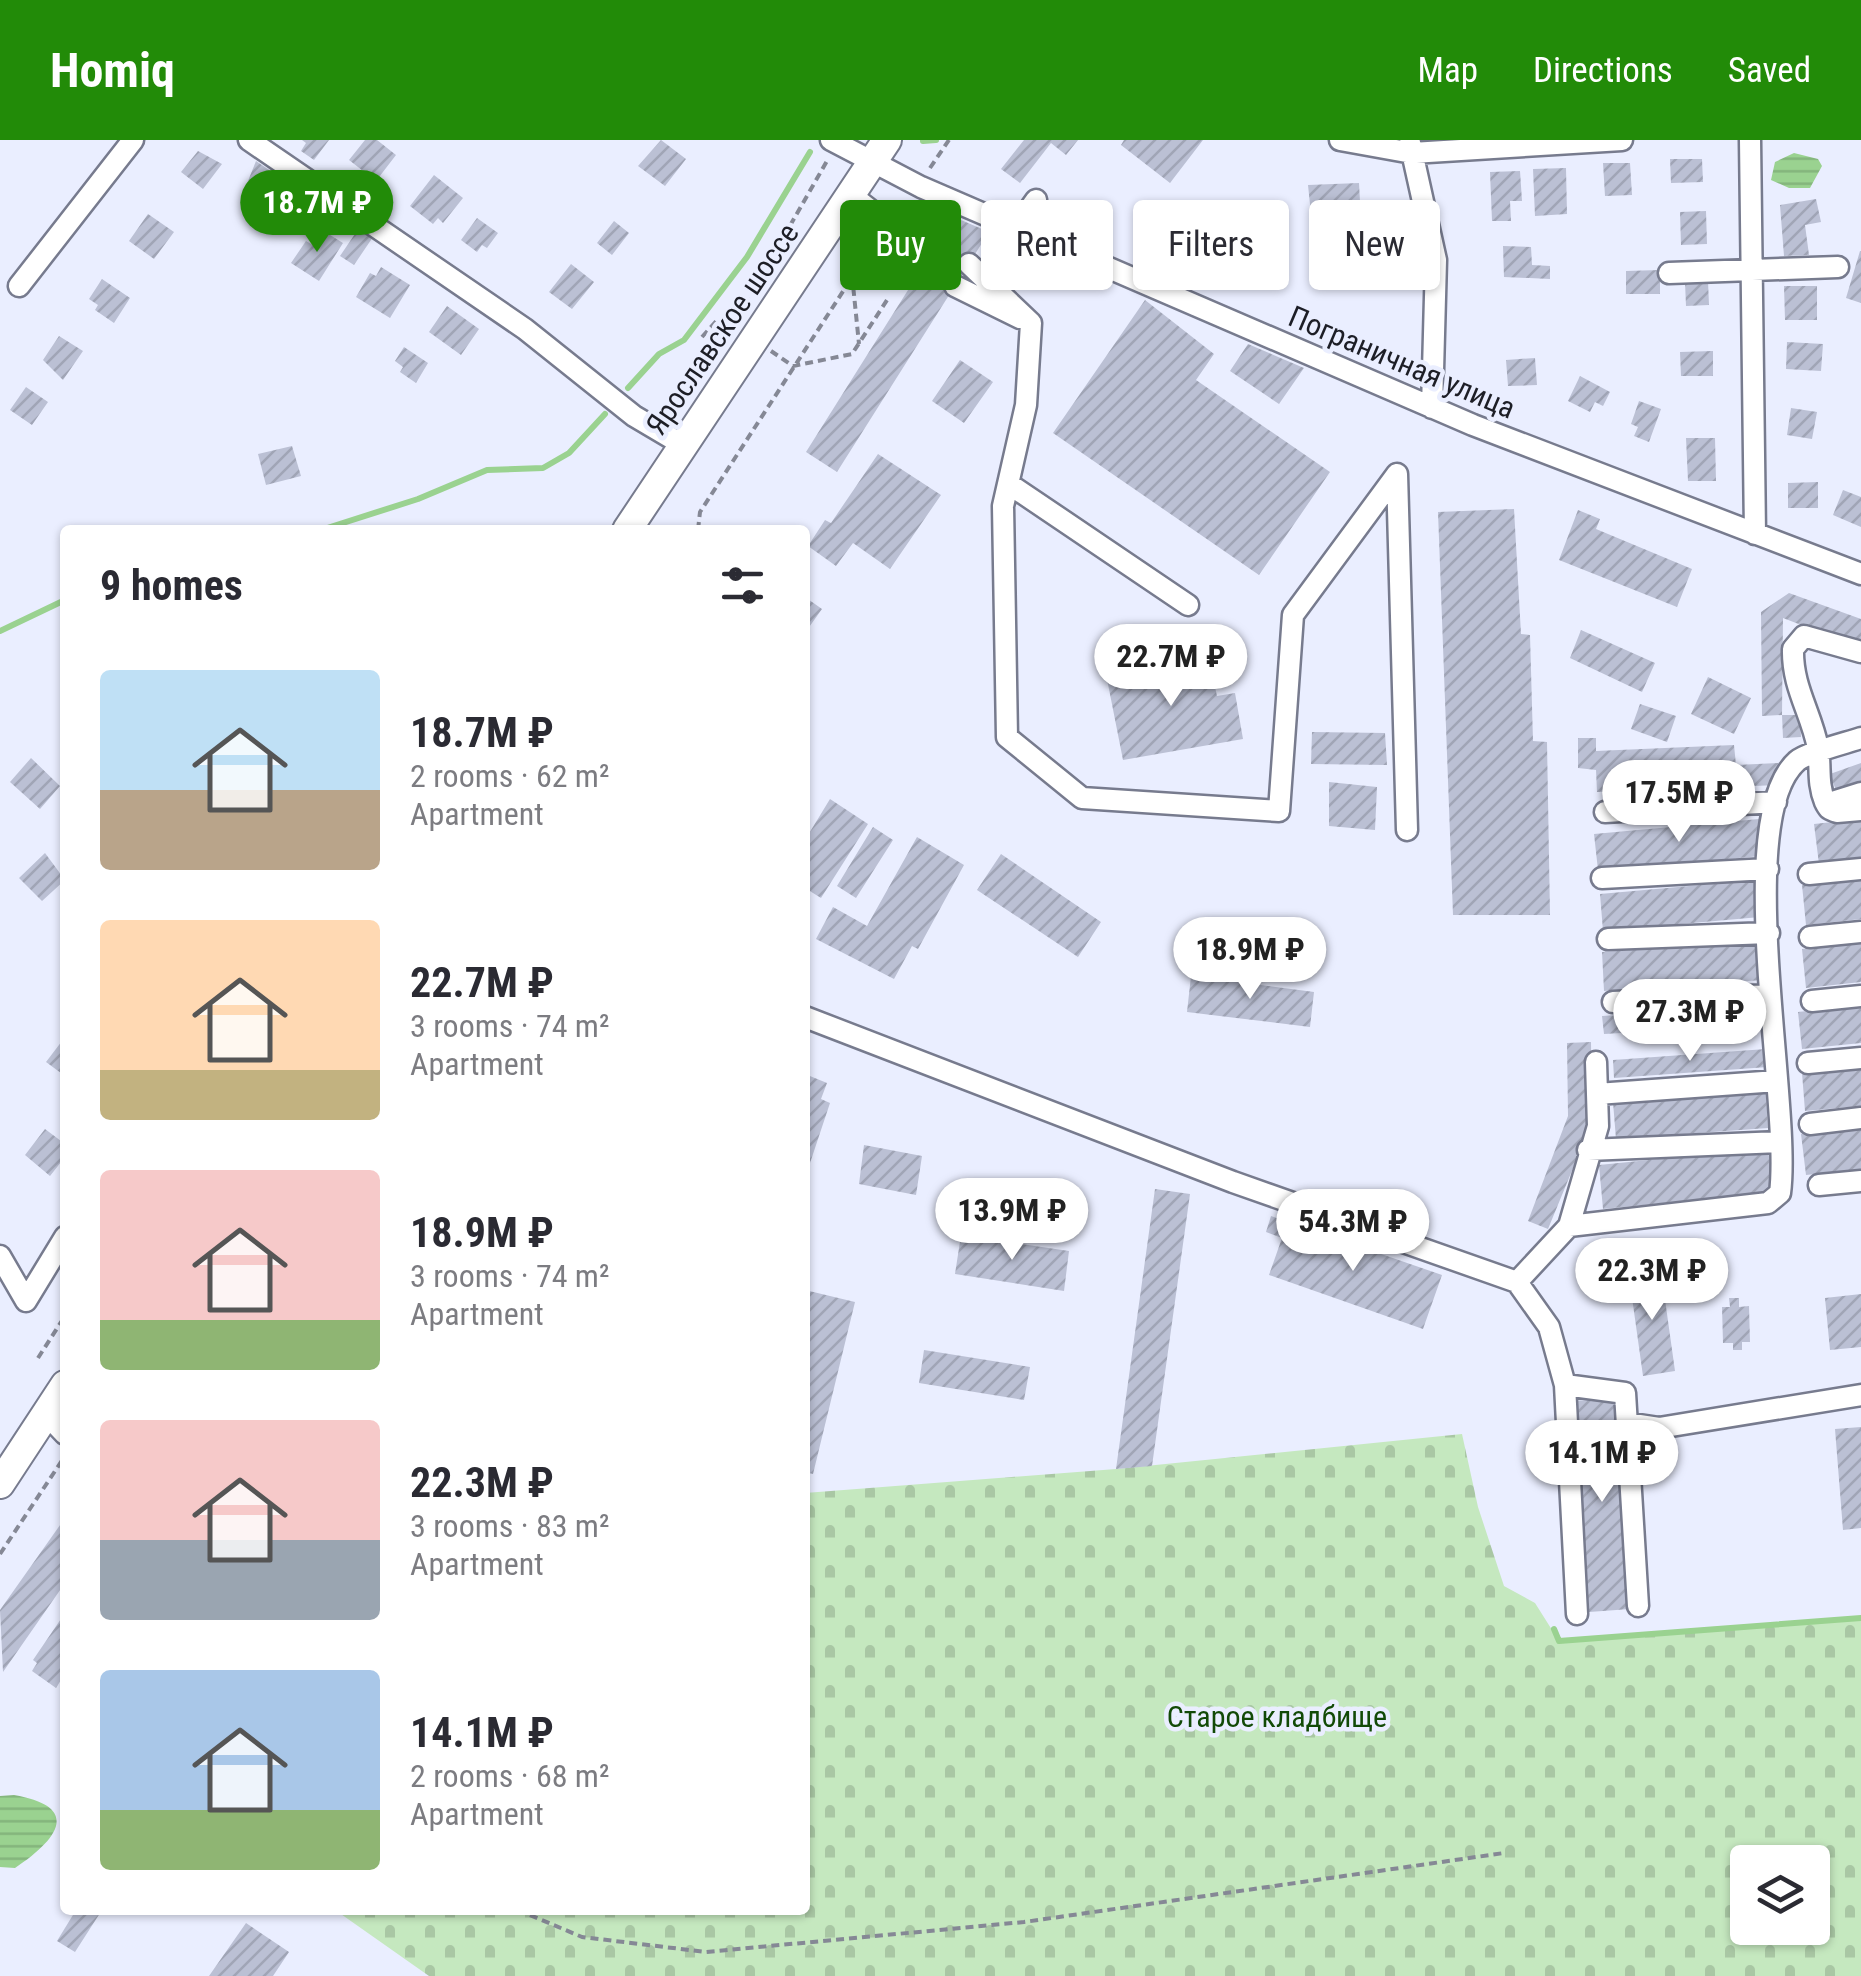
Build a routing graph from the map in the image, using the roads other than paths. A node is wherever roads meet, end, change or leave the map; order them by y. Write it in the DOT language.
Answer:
graph roads {
  1 [pos="133,140"];
  2 [pos="249,140"];
  3 [pos="887,140"];
  4 [pos="1340,140"];
  5 [pos="1622,140"];
  6 [pos="1750,140"];
  7 [pos="834,142"];
  8 [pos="1410,146"];
  9 [pos="871,164"];
  10 [pos="851,195"];
  11 [pos="858,200"];
  12 [pos="981,213"];
  13 [pos="969,264"];
  14 [pos="1838,267"];
  15 [pos="1753,270"];
  16 [pos="1113,271"];
  17 [pos="1669,273"];
  18 [pos="19,286"];
  19 [pos="961,289"];
  20 [pos="1031,323"];
  21 [pos="1432,408"];
  22 [pos="684,445"];
  23 [pos="1008,484"];
  24 [pos="636,524"];
  25 [pos="1755,534"];
  26 [pos="1861,574"];
  27 [pos="1188,606"];
  28 [pos="1861,652"];
  29 [pos="1861,738"];
  30 [pos="1819,754"];
  31 [pos="1861,792"];
  32 [pos="1776,802"];
  33 [pos="1826,804"];
  34 [pos="1861,810"];
  35 [pos="1605,812"];
  36 [pos="1407,830"];
  37 [pos="1861,869"];
  38 [pos="1768,870"];
  39 [pos="1809,874"];
  40 [pos="1602,878"];
  41 [pos="1769,932"];
  42 [pos="1861,932"];
  43 [pos="1810,936"];
  44 [pos="1608,939"];
  45 [pos="1769,995"];
  46 [pos="1861,996"];
  47 [pos="1812,1001"];
  48 [pos="1613,1002"];
  49 [pos="810,1019"];
  50 [pos="1861,1058"];
  51 [pos="1596,1062"];
  52 [pos="1808,1063"];
  53 [pos="1777,1081"];
  54 [pos="1597,1094"];
  55 [pos="1861,1118"];
  56 [pos="1810,1124"];
  57 [pos="1780,1142"];
  58 [pos="1588,1150"];
  59 [pos="1861,1180"];
  60 [pos="1819,1185"];
  61 [pos="1569,1226"];
  62 [pos="60,1245"];
  63 [pos="0,1256"];
  64 [pos="1517,1282"];
  65 [pos="1565,1385"];
  66 [pos="1861,1394"];
  67 [pos="1626,1423"];
  68 [pos="56,1424"];
  69 [pos="5,1466"];
  70 [pos="1638,1606"];
  71 [pos="1577,1614"];
  1 -- 18 [label="street"];
  2 -- 22 [label="street"];
  3 -- 9 [label="main road, Ярославское шоссе"];
  4 -- 8 [label="street"];
  5 -- 8 [label="street"];
  6 -- 15 [label="street"];
  7 -- 9 [label="street, Пограничная улица"];
  8 -- 21 [label="street"];
  9 -- 10 [label="main road, Ярославское шоссе"];
  9 -- 12 [label="street, Пограничная улица"];
  10 -- 11 [label="street"];
  10 -- 22 [label="main road, Ярославское шоссе"];
  13 -- 20 [label="street"];
  14 -- 15 [label="street"];
  15 -- 17 [label="street"];
  15 -- 25 [label="street"];
  16 -- 21 [label="street, Пограничная улица"];
  19 -- 20 [label="street"];
  20 -- 23 [label="street"];
  21 -- 25 [label="street, Пограничная улица"];
  22 -- 24 [label="main road, Ярославское шоссе"];
  23 -- 27 [label="street"];
  23 -- 36 [label="street"];
  25 -- 26 [label="street, Пограничная улица"];
  28 -- 30 [label="street"];
  29 -- 30 [label="street"];
  30 -- 32 [label="street"];
  30 -- 33 [label="street"];
  31 -- 33 [label="street"];
  32 -- 35 [label="street"];
  32 -- 38 [label="street"];
  33 -- 34 [label="street"];
  37 -- 39 [label="street"];
  38 -- 40 [label="street"];
  38 -- 41 [label="street"];
  41 -- 44 [label="street"];
  41 -- 45 [label="street"];
  42 -- 43 [label="street"];
  45 -- 48 [label="street"];
  45 -- 53 [label="street"];
  46 -- 47 [label="street"];
  49 -- 64 [label="street"];
  50 -- 52 [label="street"];
  51 -- 54 [label="street"];
  53 -- 54 [label="street"];
  53 -- 57 [label="street"];
  54 -- 58 [label="street"];
  55 -- 56 [label="street"];
  57 -- 58 [label="street"];
  57 -- 61 [label="street"];
  58 -- 61 [label="street"];
  59 -- 60 [label="street"];
  61 -- 64 [label="street"];
  62 -- 63 [label="street"];
  64 -- 65 [label="street"];
  65 -- 67 [label="street"];
  65 -- 71 [label="street"];
  66 -- 67 [label="street"];
  67 -- 70 [label="street"];
  68 -- 69 [label="main road"];
}
